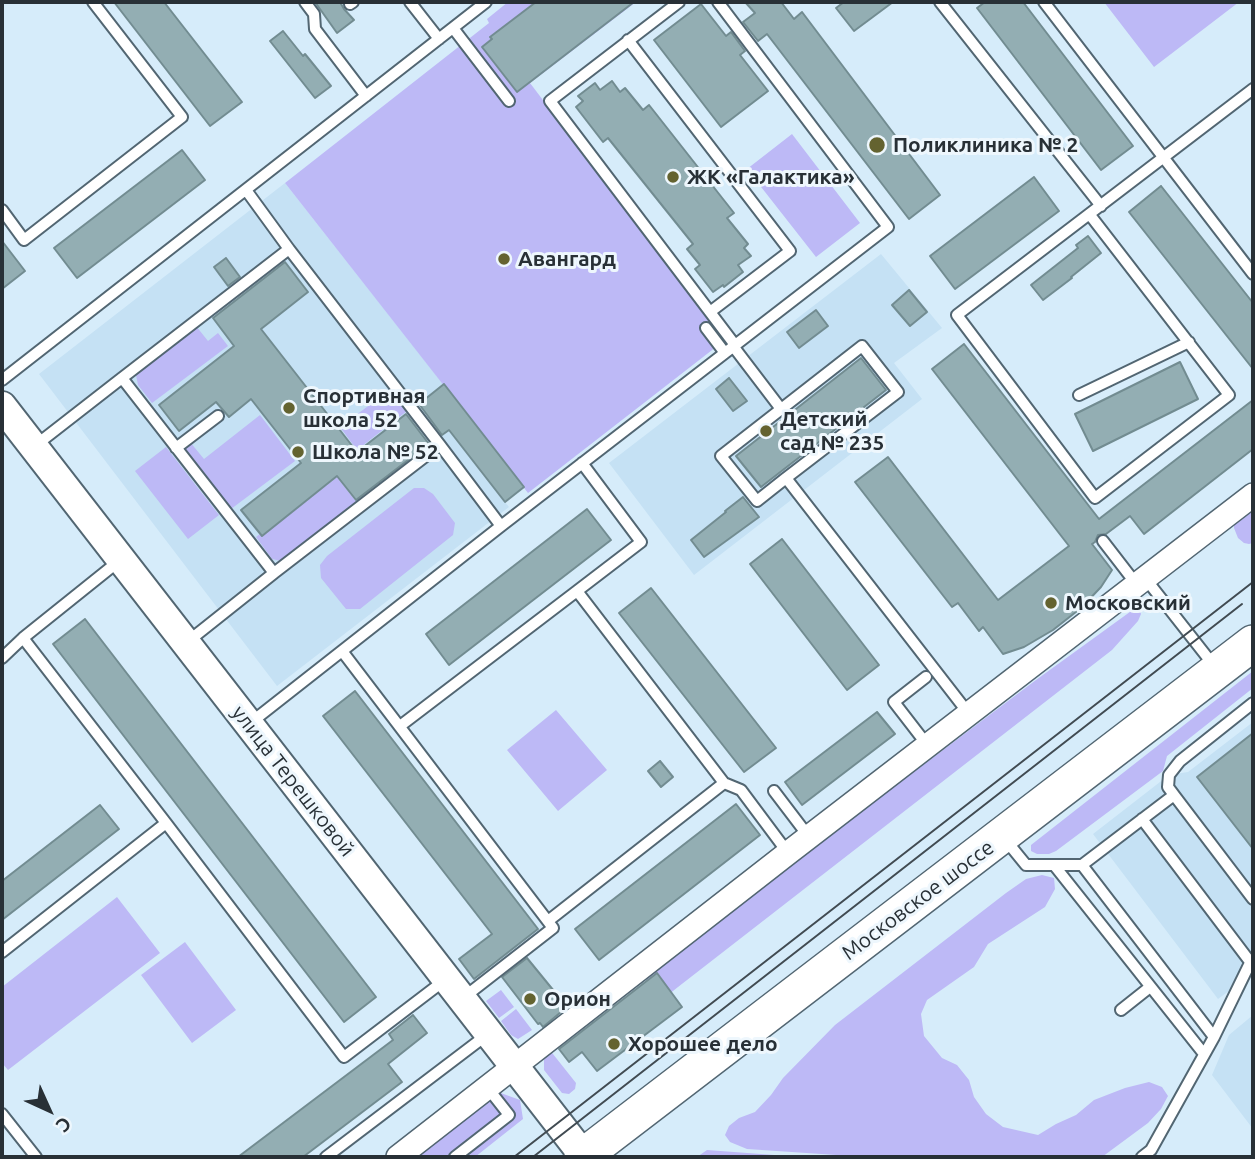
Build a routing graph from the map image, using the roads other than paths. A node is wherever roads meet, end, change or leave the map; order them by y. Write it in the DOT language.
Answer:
graph roads {
  1 [pos="93,2"];
  2 [pos="305,2"];
  3 [pos="410,2"];
  4 [pos="486,2"];
  5 [pos="679,2"];
  6 [pos="718,2"];
  7 [pos="940,2"];
  8 [pos="1044,2"];
  9 [pos="453,28"];
  10 [pos="439,39"];
  11 [pos="628,40"];
  12 [pos="1253,89"];
  13 [pos="366,96"];
  14 [pos="509,101"];
  15 [pos="1164,158"];
  16 [pos="246,190"];
  17 [pos="1101,206"];
  18 [pos="2,210"];
  19 [pos="1090,215"];
  20 [pos="289,249"];
  21 [pos="1253,274"];
  22 [pos="710,312"];
  23 [pos="706,328"];
  24 [pos="1189,342"];
  25 [pos="731,348"];
  26 [pos="122,378"];
  27 [pos="2,380"];
  28 [pos="1079,395"];
  29 [pos="781,409"];
  30 [pos="4,414"];
  31 [pos="218,416"];
  32 [pos="440,445"];
  33 [pos="34,447"];
  34 [pos="176,448"];
  35 [pos="582,463"];
  36 [pos="786,478"];
  37 [pos="1253,495"];
  38 [pos="501,526"];
  39 [pos="1103,541"];
  40 [pos="121,559"];
  41 [pos="274,573"];
  42 [pos="1141,582"];
  43 [pos="577,591"];
  44 [pos="23,638"];
  45 [pos="186,643"];
  46 [pos="1253,643"];
  47 [pos="342,651"];
  48 [pos="2,657"];
  49 [pos="1218,670"];
  50 [pos="926,677"];
  51 [pos="1253,703"];
  52 [pos="969,714"];
  53 [pos="249,724"];
  54 [pos="400,726"];
  55 [pos="928,746"];
  56 [pos="724,783"];
  57 [pos="774,791"];
  58 [pos="1174,795"];
  59 [pos="1142,819"];
  60 [pos="166,823"];
  61 [pos="1002,835"];
  62 [pos="809,837"];
  63 [pos="788,853"];
  64 [pos="1054,865"];
  65 [pos="1082,865"];
  66 [pos="1253,899"];
  67 [pos="548,921"];
  68 [pos="2,952"];
  69 [pos="1252,962"];
  70 [pos="1150,987"];
  71 [pos="454,989"];
  72 [pos="1121,1010"];
  73 [pos="488,1034"];
  74 [pos="1214,1037"];
  75 [pos="1204,1054"];
  76 [pos="514,1067"];
  77 [pos="487,1087"];
  78 [pos="2,1114"];
  79 [pos="36,1157"];
  80 [pos="326,1157"];
  81 [pos="398,1157"];
  82 [pos="455,1157"];
  83 [pos="583,1157"];
  84 [pos="1142,1157"];
  1 -- 18 [label="lane"];
  2 -- 13 [label="lane"];
  3 -- 10 [label="lane"];
  4 -- 9 [label="lane"];
  5 -- 11 [label="lane"];
  6 -- 25 [label="lane"];
  7 -- 17 [label="lane"];
  8 -- 15 [label="lane"];
  9 -- 10 [label="lane"];
  9 -- 14 [label="lane"];
  10 -- 13 [label="lane"];
  11 -- 22 [label="lane"];
  11 -- 22 [label="lane"];
  12 -- 15 [label="lane"];
  13 -- 16 [label="lane"];
  15 -- 17 [label="lane"];
  15 -- 21 [label="lane"];
  16 -- 20 [label="lane"];
  16 -- 27 [label="lane"];
  17 -- 19 [label="lane"];
  19 -- 24 [label="lane"];
  19 -- 24 [label="lane"];
  20 -- 26 [label="lane"];
  20 -- 32 [label="lane"];
  22 -- 25 [label="lane"];
  23 -- 25 [label="lane"];
  24 -- 28 [label="lane"];
  25 -- 29 [label="lane"];
  25 -- 35 [label="lane"];
  26 -- 33 [label="lane"];
  26 -- 34 [label="lane"];
  29 -- 36 [label="lane"];
  29 -- 36 [label="lane"];
  30 -- 33 [label="street, улица Терешковой"];
  31 -- 34 [label="lane"];
  32 -- 38 [label="lane"];
  32 -- 41 [label="lane"];
  33 -- 40 [label="street, улица Терешковой"];
  34 -- 41 [label="lane"];
  35 -- 38 [label="lane"];
  35 -- 43 [label="lane"];
  36 -- 52 [label="lane"];
  37 -- 42 [label="street"];
  38 -- 47 [label="lane"];
  39 -- 42 [label="lane"];
  40 -- 44 [label="lane"];
  40 -- 45 [label="street, улица Терешковой"];
  41 -- 45 [label="lane"];
  42 -- 49 [label="lane"];
  42 -- 52 [label="street"];
  43 -- 54 [label="lane"];
  43 -- 56 [label="lane"];
  44 -- 48 [label="lane"];
  44 -- 60 [label="lane"];
  45 -- 53 [label="street, улица Терешковой"];
  46 -- 49 [label="main road, Московское шоссе"];
  47 -- 53 [label="lane"];
  47 -- 54 [label="lane"];
  49 -- 61 [label="main road, Московское шоссе"];
  50 -- 55 [label="lane"];
  51 -- 58 [label="lane"];
  52 -- 55 [label="street"];
  53 -- 71 [label="street, улица Терешковой"];
  54 -- 67 [label="lane"];
  55 -- 62 [label="street"];
  56 -- 63 [label="lane"];
  56 -- 67 [label="lane"];
  57 -- 62 [label="lane"];
  58 -- 59 [label="lane"];
  58 -- 66 [label="lane"];
  59 -- 65 [label="lane"];
  59 -- 69 [label="lane"];
  60 -- 68 [label="lane"];
  60 -- 71 [label="lane"];
  61 -- 64 [label="lane"];
  61 -- 83 [label="main road, Московское шоссе"];
  62 -- 63 [label="street"];
  63 -- 76 [label="street"];
  64 -- 65 [label="lane"];
  64 -- 70 [label="lane"];
  65 -- 74 [label="lane"];
  67 -- 71 [label="lane"];
  69 -- 74 [label="lane"];
  70 -- 72 [label="lane"];
  70 -- 75 [label="lane"];
  71 -- 73 [label="street, улица Терешковой"];
  73 -- 76 [label="street, улица Терешковой"];
  73 -- 80 [label="lane"];
  74 -- 75 [label="lane"];
  75 -- 84 [label="lane"];
  76 -- 77 [label="street"];
  76 -- 83 [label="street, улица Терешковой"];
  77 -- 81 [label="street"];
  77 -- 82 [label="lane"];
  78 -- 79 [label="lane"];
}
